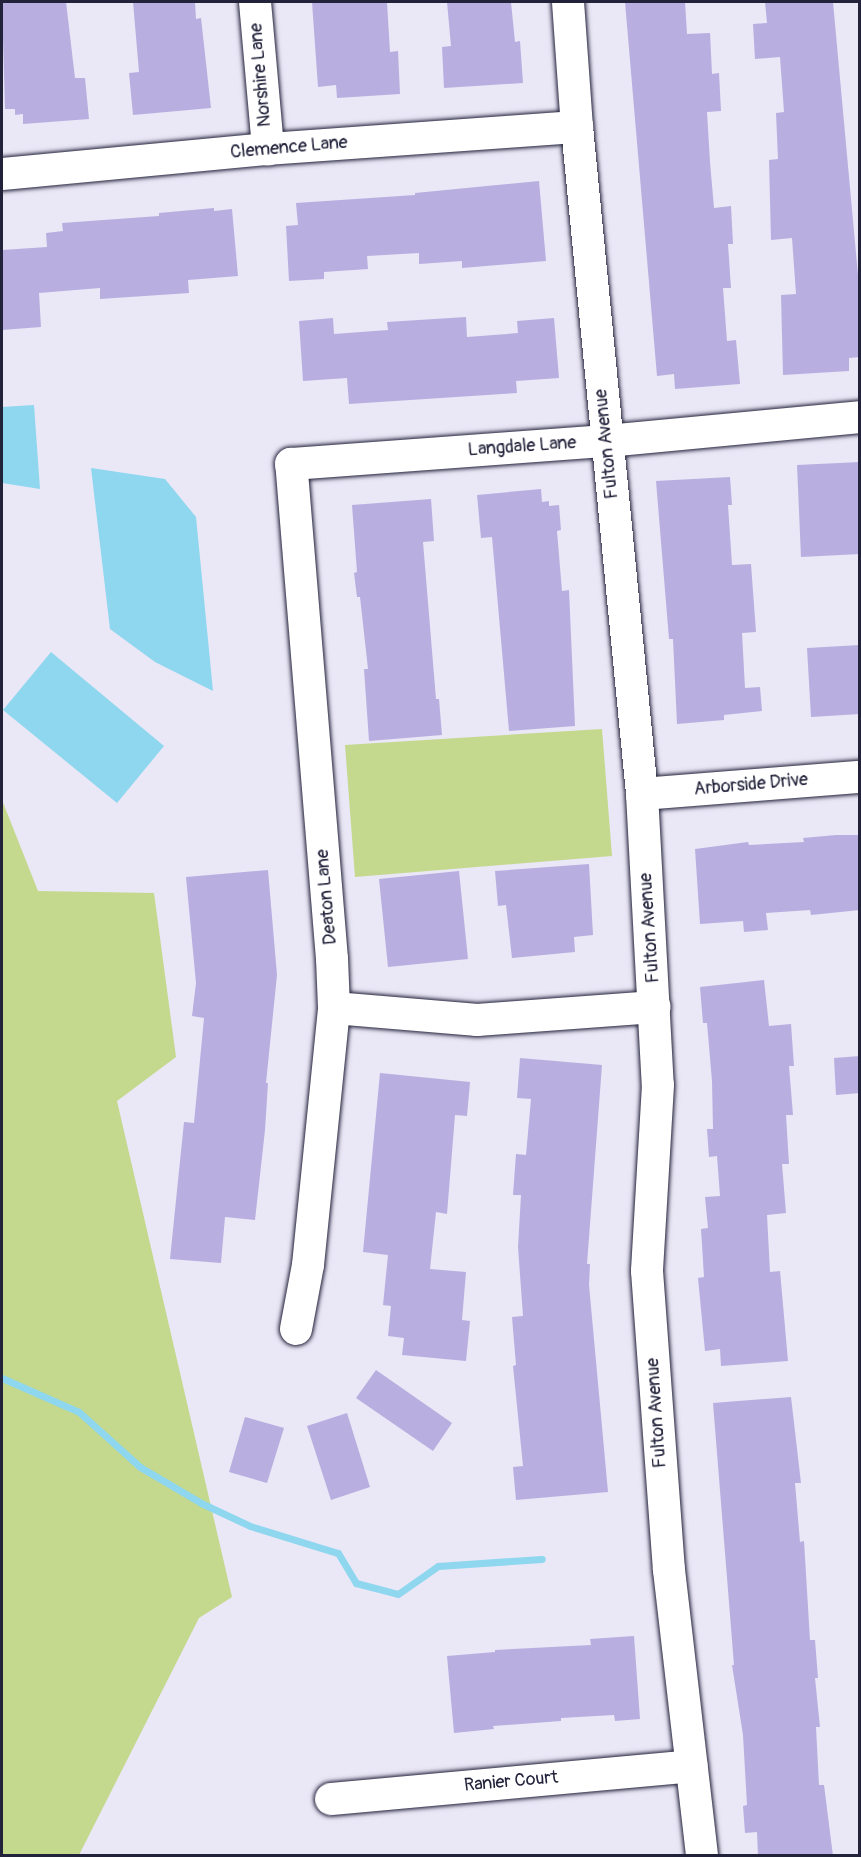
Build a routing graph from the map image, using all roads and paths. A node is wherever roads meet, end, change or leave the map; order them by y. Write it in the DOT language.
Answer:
graph roads {
  1 [pos="255,2"];
  2 [pos="568,2"];
  3 [pos="577,127"];
  4 [pos="268,150"];
  5 [pos="2,174"];
  6 [pos="860,417"];
  7 [pos="607,441"];
  8 [pos="291,464"];
  9 [pos="860,777"];
  10 [pos="642,794"];
  11 [pos="655,1007"];
  12 [pos="333,1008"];
  13 [pos="296,1329"];
  14 [pos="691,1766"];
  15 [pos="331,1799"];
  16 [pos="702,1856"];
  1 -- 4 [label="street, Norshire Lane"];
  2 -- 3 [label="street, Fulton Avenue"];
  3 -- 4 [label="street, Clemence Lane"];
  3 -- 7 [label="street, Fulton Avenue"];
  4 -- 5 [label="street, Clemence Lane"];
  6 -- 7 [label="street, Langdale Lane"];
  7 -- 8 [label="street, Langdale Lane"];
  7 -- 10 [label="street, Fulton Avenue"];
  8 -- 12 [label="street, Deaton Lane"];
  9 -- 10 [label="street, Arborside Drive"];
  10 -- 11 [label="street, Fulton Avenue"];
  11 -- 12 [label="street"];
  11 -- 14 [label="street, Fulton Avenue"];
  12 -- 13 [label="street, Deaton Lane"];
  14 -- 15 [label="street, Ranier Court"];
  14 -- 16 [label="street, Fulton Avenue"];
}
